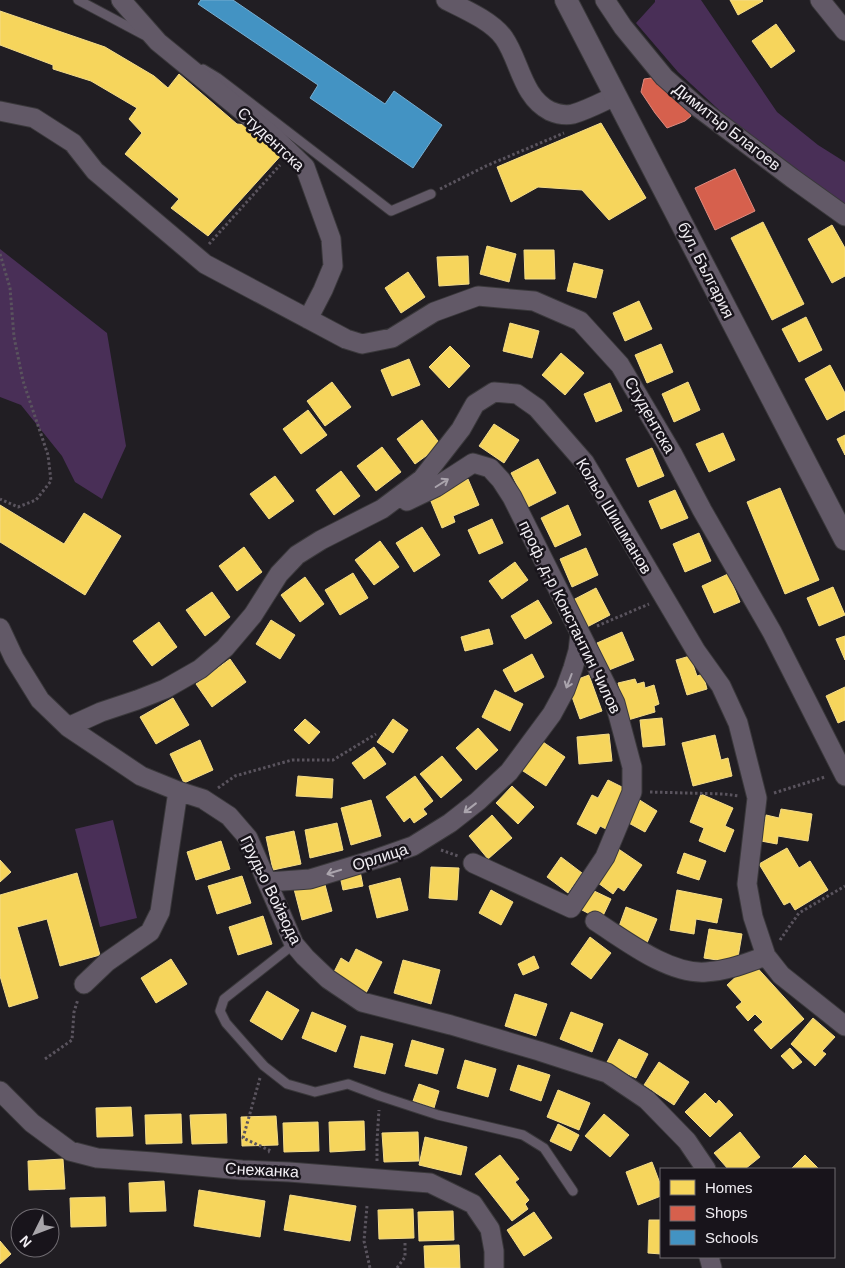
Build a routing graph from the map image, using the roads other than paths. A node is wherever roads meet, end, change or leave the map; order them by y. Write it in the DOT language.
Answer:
graph roads {
  1 [pos="78,0"];
  2 [pos="121,0"];
  3 [pos="446,0"];
  4 [pos="566,0"];
  5 [pos="605,0"];
  6 [pos="820,0"];
  7 [pos="845,31"];
  8 [pos="158,42"];
  9 [pos="615,96"];
  10 [pos="0,111"];
  11 [pos="431,194"];
  12 [pos="845,216"];
  13 [pos="308,319"];
  14 [pos="382,510"];
  15 [pos="845,539"];
  16 [pos="0,628"];
  17 [pos="580,634"];
  18 [pos="68,727"];
  19 [pos="845,776"];
  20 [pos="178,790"];
  21 [pos="473,863"];
  22 [pos="268,882"];
  23 [pos="595,921"];
  24 [pos="294,944"];
  25 [pos="766,956"];
  26 [pos="84,984"];
  27 [pos="845,1026"];
  28 [pos="0,1091"];
  29 [pos="705,1168"];
  30 [pos="573,1191"];
  31 [pos="494,1268"];
  1 -- 8 [label="lane"];
  2 -- 8 [label="street, Студентска"];
  3 -- 9 [label="street"];
  4 -- 9 [label="street, бул. България"];
  5 -- 12 [label="street, Димитър Благоев"];
  6 -- 7 [label="street"];
  8 -- 11 [label="lane"];
  8 -- 13 [label="street, Студентска"];
  9 -- 15 [label="street, бул. България"];
  10 -- 13 [label="street, Студентска"];
  13 -- 19 [label="street, Студентска"];
  14 -- 17 [label="street, проф. д-р Константин Чилов, one-way"];
  14 -- 18 [label="street, Кольо Шишманов"];
  14 -- 25 [label="street, Кольо Шишманов"];
  16 -- 18 [label="street, Грудьо Войвода"];
  17 -- 21 [label="street, проф. д-р Константин Чилов"];
  17 -- 22 [label="street, Орлица, one-way"];
  18 -- 20 [label="street, Грудьо Войвода"];
  20 -- 22 [label="street, Грудьо Войвода"];
  20 -- 26 [label="street"];
  22 -- 24 [label="street, Грудьо Войвода"];
  23 -- 25 [label="street"];
  24 -- 29 [label="street, Грудьо Войвода"];
  24 -- 30 [label="lane"];
  25 -- 27 [label="street, Кольо Шишманов"];
  28 -- 31 [label="street, Снежанка"];
}
